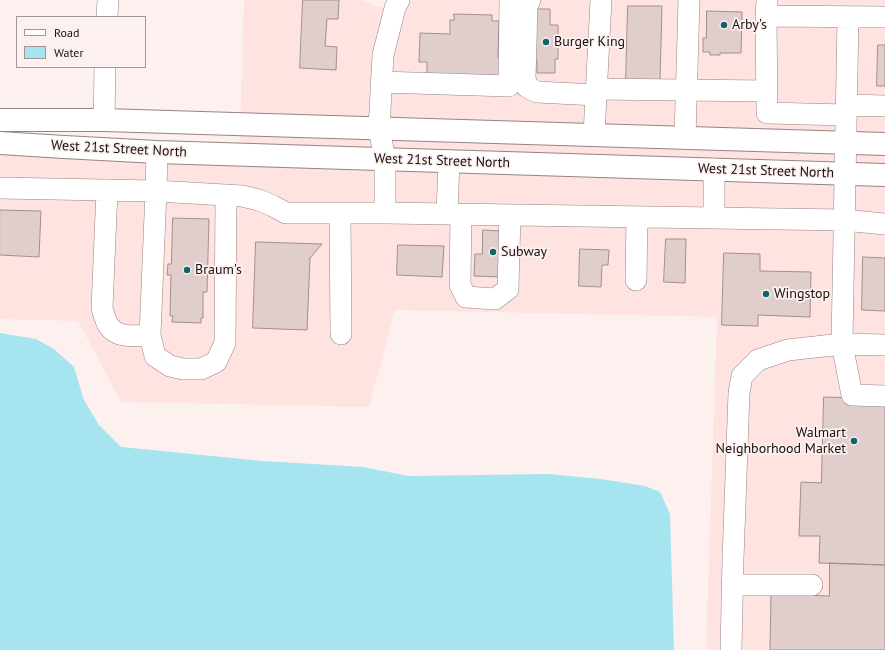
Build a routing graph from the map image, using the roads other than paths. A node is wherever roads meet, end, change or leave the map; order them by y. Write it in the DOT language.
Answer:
graph roads {
  1 [pos="108,0"];
  2 [pos="399,0"];
  3 [pos="510,0"];
  4 [pos="530,0"];
  5 [pos="601,0"];
  6 [pos="689,0"];
  7 [pos="700,0"];
  8 [pos="766,8"];
  9 [pos="107,16"];
  10 [pos="848,17"];
  11 [pos="885,17"];
  12 [pos="687,64"];
  13 [pos="105,68"];
  14 [pos="381,82"];
  15 [pos="687,90"];
  16 [pos="767,91"];
  17 [pos="596,92"];
  18 [pos="885,96"];
  19 [pos="846,104"];
  20 [pos="885,106"];
  21 [pos="767,113"];
  22 [pos="0,120"];
  23 [pos="104,120"];
  24 [pos="378,129"];
  25 [pos="594,136"];
  26 [pos="685,138"];
  27 [pos="767,140"];
  28 [pos="0,143"];
  29 [pos="846,143"];
  30 [pos="885,144"];
  31 [pos="157,152"];
  32 [pos="385,159"];
  33 [pos="449,161"];
  34 [pos="714,169"];
  35 [pos="845,173"];
  36 [pos="885,175"];
  37 [pos="0,188"];
  38 [pos="107,190"];
  39 [pos="156,192"];
  40 [pos="226,195"];
  41 [pos="340,213"];
  42 [pos="385,213"];
  43 [pos="454,214"];
  44 [pos="510,215"];
  45 [pos="638,217"];
  46 [pos="714,218"];
  47 [pos="844,220"];
  48 [pos="885,224"];
  49 [pos="636,280"];
  50 [pos="341,334"];
  51 [pos="150,335"];
  52 [pos="842,344"];
  53 [pos="885,345"];
  54 [pos="885,396"];
  55 [pos="732,585"];
  56 [pos="812,585"];
  57 [pos="731,650"];
  1 -- 9 [label="street"];
  2 -- 14 [label="street"];
  3 -- 14 [label="street"];
  4 -- 17 [label="street"];
  5 -- 17 [label="street"];
  6 -- 12 [label="street"];
  7 -- 12 [label="street"];
  8 -- 10 [label="street"];
  8 -- 16 [label="street"];
  10 -- 11 [label="street"];
  10 -- 19 [label="street"];
  12 -- 15 [label="street"];
  13 -- 23 [label="street"];
  14 -- 24 [label="street"];
  15 -- 16 [label="street"];
  15 -- 17 [label="street"];
  15 -- 26 [label="street"];
  16 -- 21 [label="street"];
  17 -- 25 [label="street"];
  18 -- 19 [label="street"];
  19 -- 20 [label="street"];
  19 -- 21 [label="street"];
  19 -- 29 [label="street"];
  21 -- 27 [label="street"];
  22 -- 23 [label="main road, West 21st Street North"];
  23 -- 24 [label="main road, West 21st Street North"];
  24 -- 25 [label="main road, West 21st Street North"];
  24 -- 32 [label="street"];
  25 -- 26 [label="main road, West 21st Street North"];
  26 -- 27 [label="main road, West 21st Street North"];
  27 -- 29 [label="main road, West 21st Street North"];
  28 -- 31 [label="main road, West 21st Street North"];
  29 -- 30 [label="main road, West 21st Street North"];
  29 -- 35 [label="street"];
  31 -- 32 [label="main road, West 21st Street North"];
  31 -- 39 [label="street"];
  32 -- 33 [label="main road, West 21st Street North"];
  32 -- 42 [label="street"];
  33 -- 34 [label="main road, West 21st Street North"];
  33 -- 43 [label="street"];
  34 -- 35 [label="main road, West 21st Street North"];
  34 -- 46 [label="street"];
  35 -- 36 [label="main road, West 21st Street North"];
  35 -- 47 [label="street"];
  37 -- 38 [label="street"];
  38 -- 39 [label="street"];
  38 -- 51 [label="street"];
  39 -- 40 [label="street"];
  39 -- 51 [label="street"];
  40 -- 41 [label="street"];
  40 -- 51 [label="street"];
  41 -- 42 [label="street"];
  41 -- 50 [label="street"];
  42 -- 43 [label="street"];
  43 -- 44 [label="street"];
  43 -- 44 [label="street"];
  44 -- 45 [label="street"];
  45 -- 46 [label="street"];
  45 -- 49 [label="street"];
  46 -- 47 [label="street"];
  47 -- 48 [label="street"];
  47 -- 52 [label="street"];
  52 -- 53 [label="street"];
  52 -- 54 [label="street"];
  52 -- 55 [label="street"];
  55 -- 56 [label="street"];
  55 -- 57 [label="street"];
}
